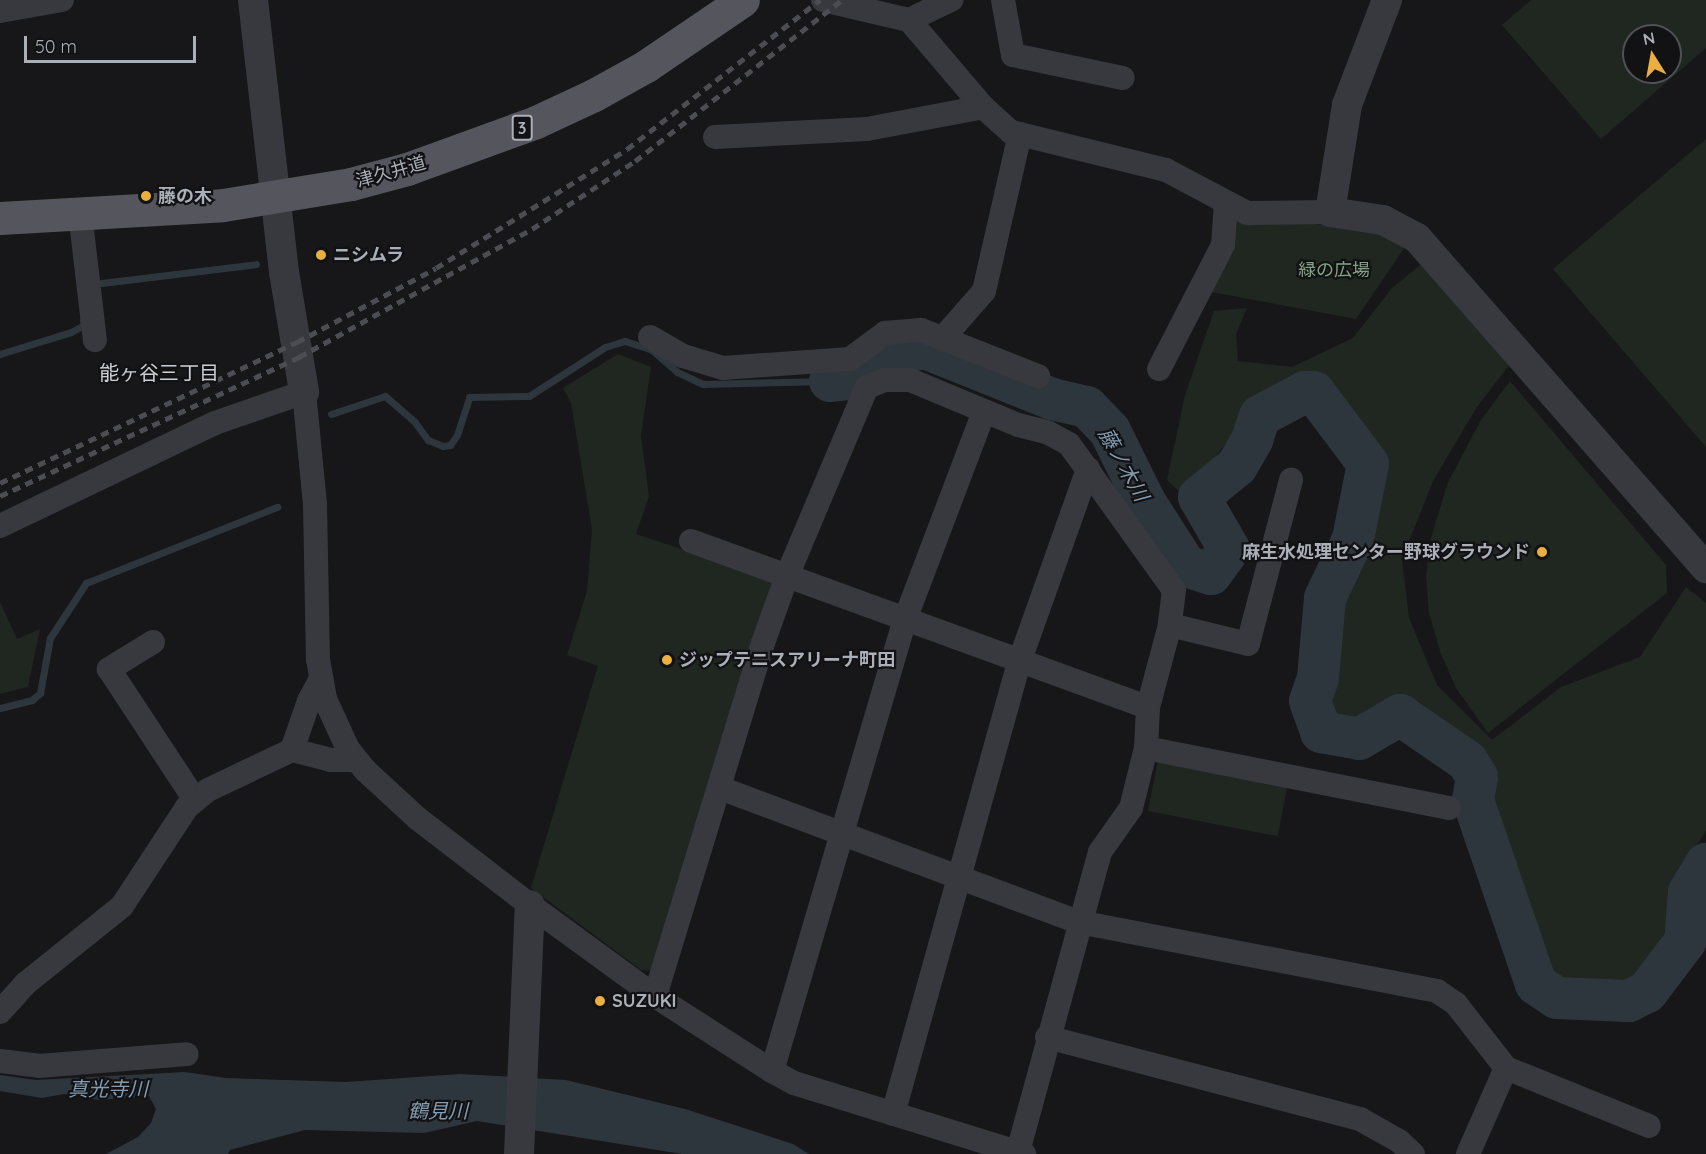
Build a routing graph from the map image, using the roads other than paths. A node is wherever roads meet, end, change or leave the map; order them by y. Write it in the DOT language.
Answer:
graph roads {
  1 [pos="62,0"];
  2 [pos="253,0"];
  3 [pos="743,0"];
  4 [pos="823,0"];
  5 [pos="951,0"];
  6 [pos="1003,0"];
  7 [pos="1387,0"];
  8 [pos="0,11"];
  9 [pos="909,20"];
  10 [pos="1123,78"];
  11 [pos="983,107"];
  12 [pos="1020,135"];
  13 [pos="715,137"];
  14 [pos="276,198"];
  15 [pos="1226,203"];
  16 [pos="1330,212"];
  17 [pos="80,213"];
  18 [pos="0,218"];
  19 [pos="650,337"];
  20 [pos="942,338"];
  21 [pos="95,340"];
  22 [pos="1159,369"];
  23 [pos="862,371"];
  24 [pos="1038,376"];
  25 [pos="304,392"];
  26 [pos="984,412"];
  27 [pos="1088,469"];
  28 [pos="1291,480"];
  29 [pos="0,526"];
  30 [pos="691,541"];
  31 [pos="1706,567"];
  32 [pos="787,576"];
  33 [pos="906,617"];
  34 [pos="1170,625"];
  35 [pos="153,642"];
  36 [pos="1020,660"];
  37 [pos="321,678"];
  38 [pos="1148,707"];
  39 [pos="1146,748"];
  40 [pos="292,750"];
  41 [pos="356,760"];
  42 [pos="720,788"];
  43 [pos="195,800"];
  44 [pos="1449,808"];
  45 [pos="845,834"];
  46 [pos="958,877"];
  47 [pos="530,905"];
  48 [pos="1079,922"];
  49 [pos="655,996"];
  50 [pos="0,1012"];
  51 [pos="1047,1037"];
  52 [pos="187,1054"];
  53 [pos="0,1061"];
  54 [pos="1506,1068"];
  55 [pos="772,1071"];
  56 [pos="893,1114"];
  57 [pos="1649,1126"];
  58 [pos="519,1153"];
  59 [pos="1021,1153"];
  60 [pos="1413,1154"];
  61 [pos="1468,1154"];
  1 -- 8 [label="street"];
  2 -- 14 [label="street"];
  3 -- 14 [label="main road, 津久井道 / 3"];
  4 -- 9 [label="street"];
  5 -- 9 [label="street"];
  6 -- 10 [label="street"];
  7 -- 16 [label="street"];
  9 -- 11 [label="street"];
  11 -- 12 [label="street"];
  11 -- 13 [label="street"];
  12 -- 15 [label="street"];
  12 -- 20 [label="street"];
  14 -- 17 [label="main road, 津久井道 / 3"];
  14 -- 25 [label="street"];
  15 -- 16 [label="street"];
  15 -- 22 [label="street"];
  16 -- 31 [label="street"];
  17 -- 18 [label="main road, 津久井道 / 3"];
  17 -- 21 [label="street"];
  19 -- 23 [label="street"];
  20 -- 23 [label="street"];
  20 -- 24 [label="street"];
  23 -- 26 [label="street"];
  23 -- 32 [label="street"];
  25 -- 29 [label="street"];
  25 -- 37 [label="street"];
  26 -- 27 [label="street"];
  26 -- 33 [label="street"];
  27 -- 34 [label="street"];
  27 -- 36 [label="street"];
  28 -- 34 [label="street"];
  30 -- 32 [label="street"];
  32 -- 33 [label="street"];
  32 -- 42 [label="street"];
  33 -- 36 [label="street"];
  33 -- 45 [label="street"];
  34 -- 38 [label="street"];
  35 -- 43 [label="street"];
  36 -- 38 [label="street"];
  36 -- 46 [label="street"];
  37 -- 40 [label="street"];
  37 -- 41 [label="street"];
  38 -- 39 [label="street"];
  39 -- 44 [label="street"];
  39 -- 48 [label="street"];
  40 -- 41 [label="street"];
  40 -- 43 [label="street"];
  41 -- 47 [label="street"];
  42 -- 45 [label="street"];
  42 -- 49 [label="street"];
  43 -- 50 [label="street"];
  45 -- 46 [label="street"];
  45 -- 55 [label="street"];
  46 -- 48 [label="street"];
  46 -- 56 [label="street"];
  47 -- 49 [label="street"];
  47 -- 58 [label="street"];
  48 -- 51 [label="street"];
  48 -- 54 [label="street"];
  49 -- 55 [label="street"];
  51 -- 59 [label="street"];
  51 -- 60 [label="street"];
  52 -- 53 [label="street"];
  54 -- 57 [label="street"];
  54 -- 61 [label="street"];
  55 -- 56 [label="street"];
  56 -- 59 [label="street"];
}
